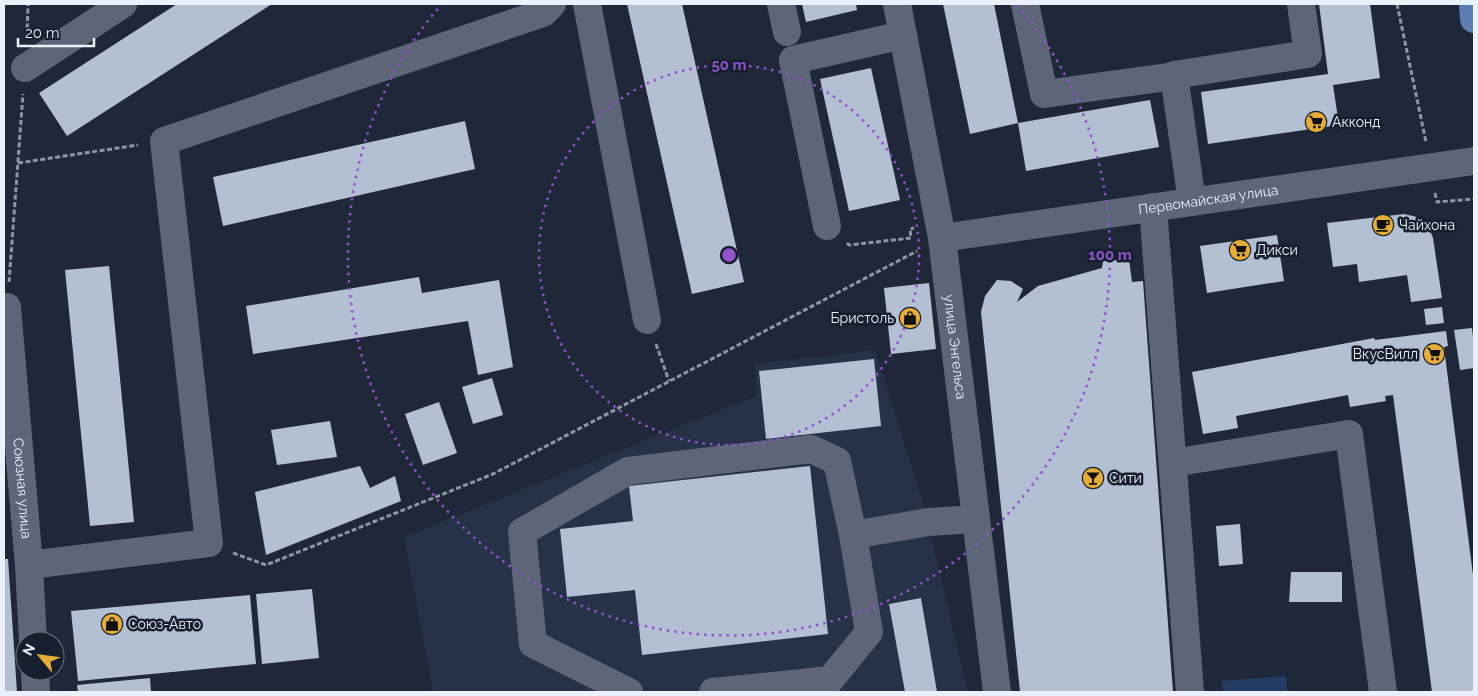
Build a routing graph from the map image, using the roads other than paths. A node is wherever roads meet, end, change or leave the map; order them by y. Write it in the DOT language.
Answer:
graph roads {
  1 [pos="123,4"];
  2 [pos="552,4"];
  3 [pos="587,4"];
  4 [pos="781,4"];
  5 [pos="897,4"];
  6 [pos="1025,4"];
  7 [pos="1301,4"];
  8 [pos="1462,4"];
  9 [pos="1473,4"];
  10 [pos="1474,18"];
  11 [pos="1474,30"];
  12 [pos="787,32"];
  13 [pos="903,35"];
  14 [pos="25,68"];
  15 [pos="1175,76"];
  16 [pos="1474,161"];
  17 [pos="1192,202"];
  18 [pos="1153,207"];
  19 [pos="827,226"];
  20 [pos="940,230"];
  21 [pos="7,307"];
  22 [pos="647,320"];
  23 [pos="1172,463"];
  24 [pos="976,519"];
  25 [pos="853,535"];
  26 [pos="29,565"];
  27 [pos="32,631"];
  28 [pos="629,692"];
  29 [pos="713,692"];
  30 [pos="997,692"];
  31 [pos="1190,692"];
  32 [pos="1383,692"];
  1 -- 14 [label="street"];
  2 -- 26 [label="street"];
  3 -- 22 [label="street"];
  4 -- 12 [label="street"];
  5 -- 13 [label="street, улица Энгельса"];
  6 -- 15 [label="street"];
  7 -- 15 [label="street"];
  8 -- 11 [label="street"];
  9 -- 10 [label="main road"];
  13 -- 19 [label="street"];
  13 -- 20 [label="street, улица Энгельса"];
  15 -- 17 [label="street"];
  16 -- 17 [label="street, Первомайская улица"];
  17 -- 18 [label="street, Первомайская улица"];
  18 -- 20 [label="street, Первомайская улица"];
  18 -- 23 [label="street"];
  20 -- 24 [label="street, улица Энгельса"];
  21 -- 26 [label="street, Союзная улица"];
  23 -- 31 [label="street"];
  23 -- 32 [label="street"];
  24 -- 25 [label="street"];
  24 -- 30 [label="street, улица Энгельса"];
  25 -- 28 [label="street"];
  25 -- 29 [label="street"];
  26 -- 27 [label="street, Союзная улица"];
}
